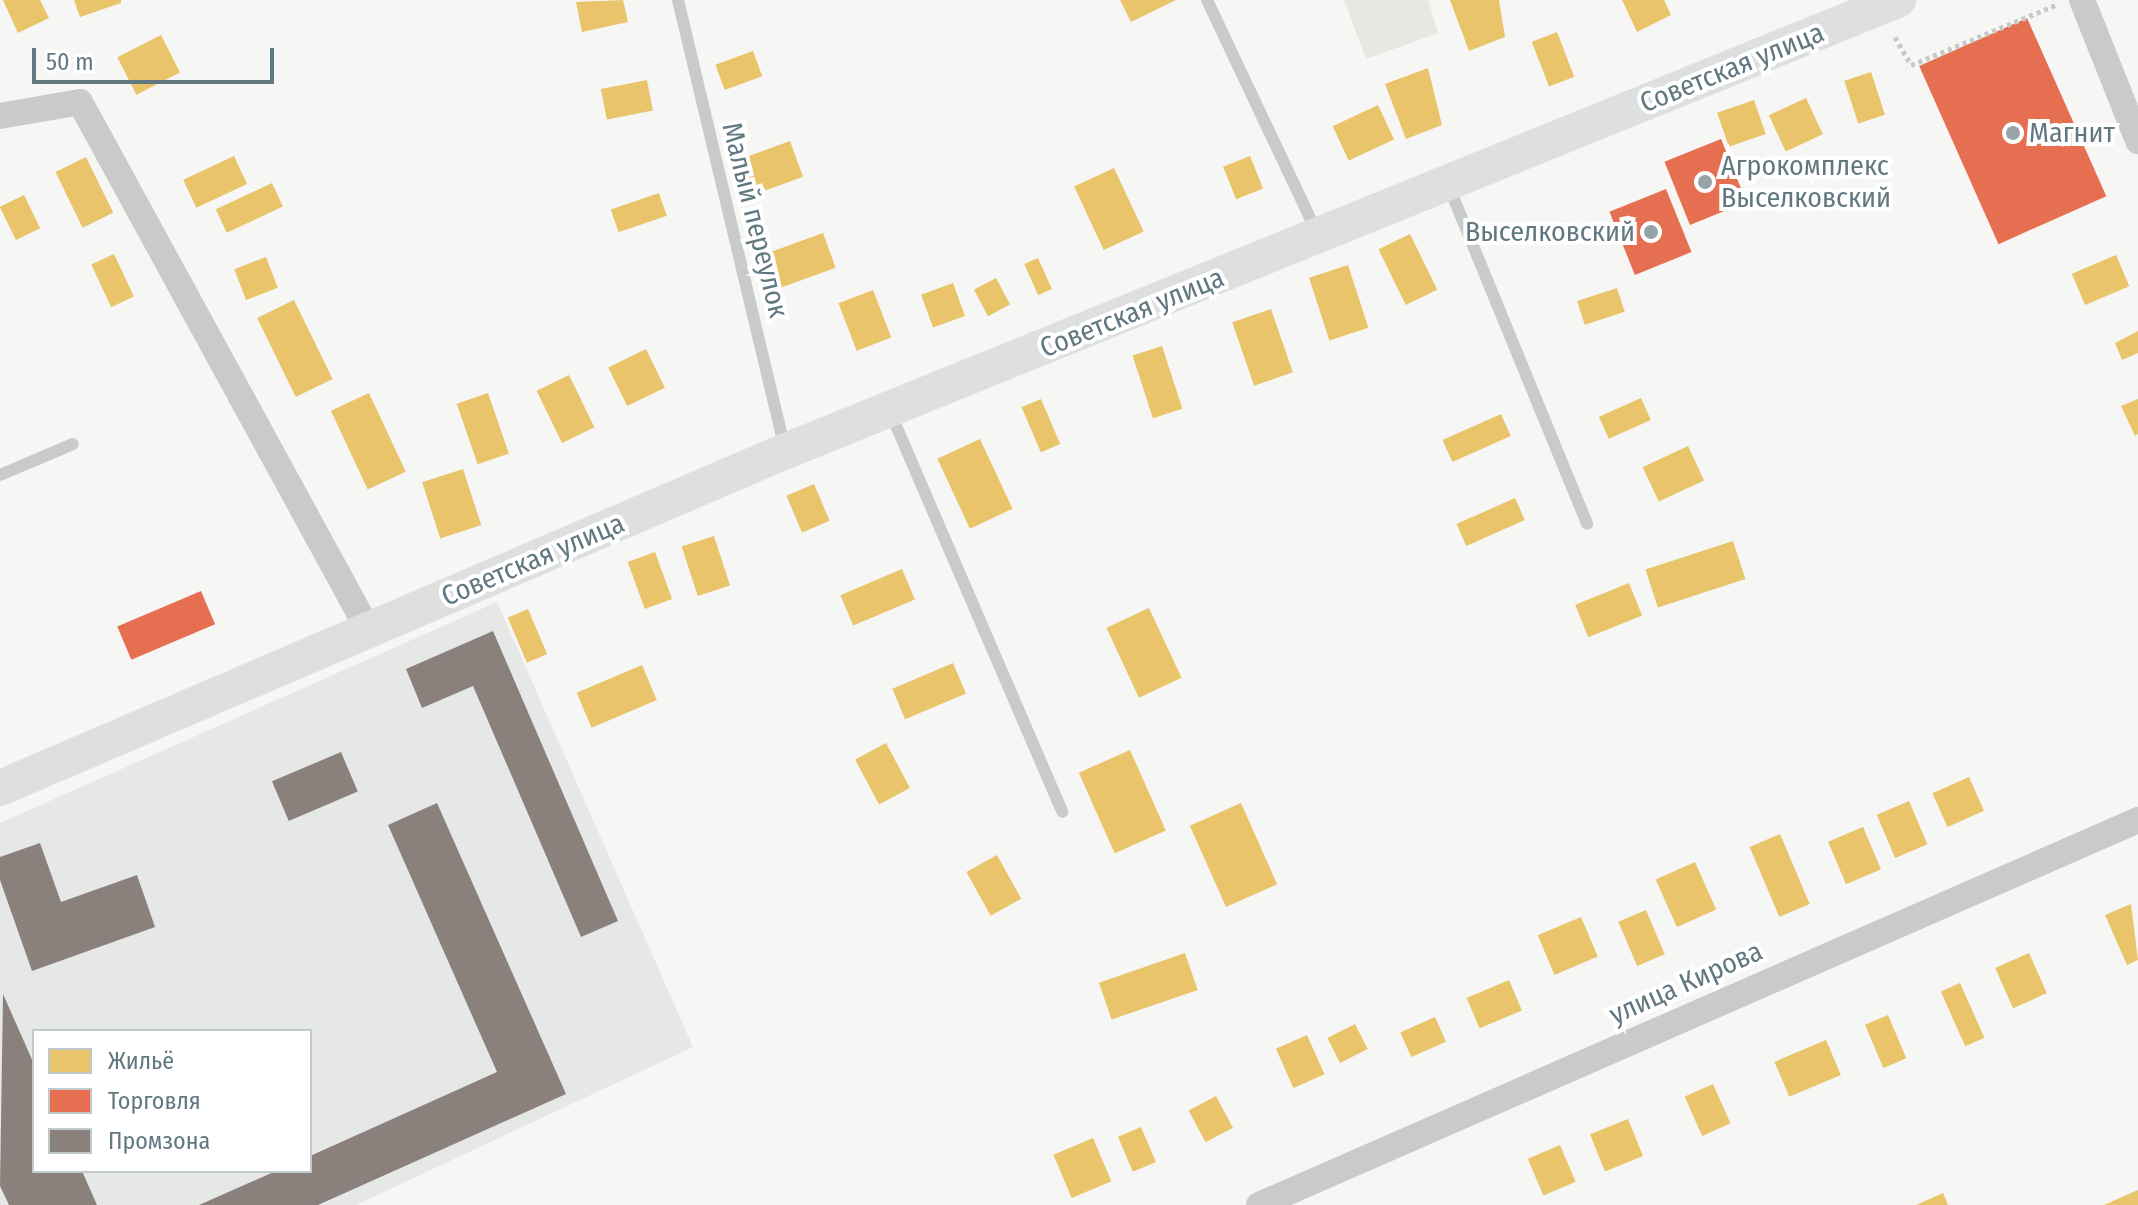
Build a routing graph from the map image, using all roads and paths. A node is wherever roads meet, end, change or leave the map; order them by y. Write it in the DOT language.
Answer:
graph roads {
  1 [pos="678,0"];
  2 [pos="1207,0"];
  3 [pos="1898,0"];
  4 [pos="2068,0"];
  5 [pos="2082,0"];
  6 [pos="1894,36"];
  7 [pos="0,116"];
  8 [pos="2138,141"];
  9 [pos="1447,184"];
  10 [pos="1319,238"];
  11 [pos="890,411"];
  12 [pos="73,444"];
  13 [pos="786,451"];
  14 [pos="0,475"];
  15 [pos="1587,524"];
  16 [pos="369,631"];
  17 [pos="0,788"];
  18 [pos="1062,812"];
  19 [pos="2138,820"];
  20 [pos="1275,1202"];
  1 -- 13 [label="lane, Малый переулок"];
  2 -- 10 [label="lane"];
  3 -- 9 [label="street, Советская улица"];
  4 -- 6 [label="path"];
  5 -- 8 [label="street"];
  7 -- 16 [label="street"];
  9 -- 10 [label="street, Советская улица"];
  9 -- 15 [label="lane"];
  10 -- 11 [label="street, Советская улица"];
  11 -- 13 [label="street, Советская улица"];
  11 -- 18 [label="lane"];
  12 -- 14 [label="lane"];
  13 -- 16 [label="street, Советская улица"];
  16 -- 17 [label="street, Советская улица"];
  19 -- 20 [label="street, улица Кирова"];
}
